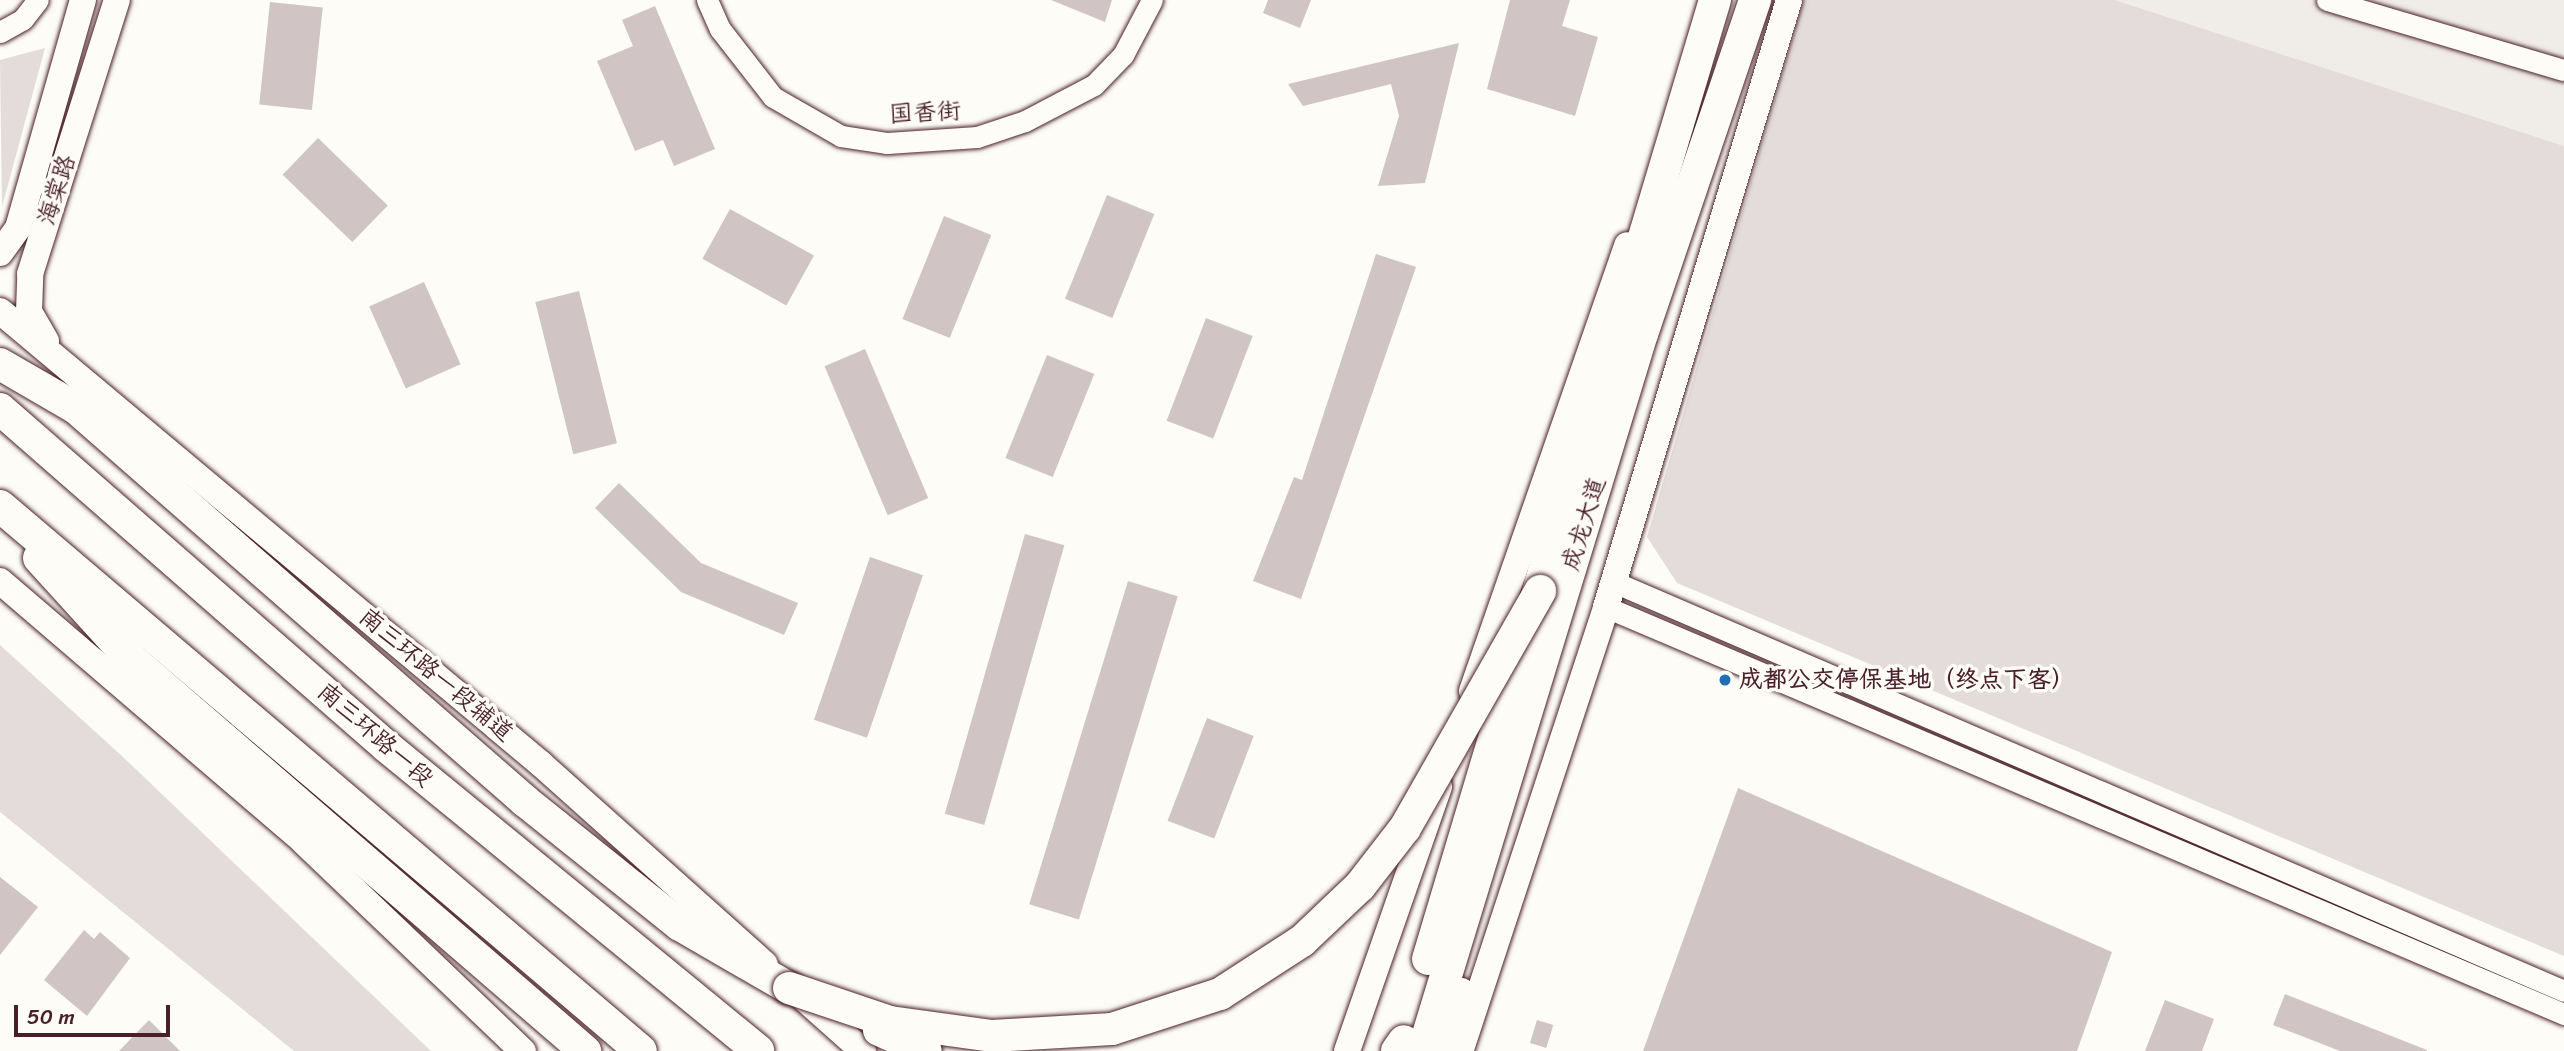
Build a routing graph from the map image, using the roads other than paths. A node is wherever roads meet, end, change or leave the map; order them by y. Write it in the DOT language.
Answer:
graph roads {
  1 [pos="38,0"];
  2 [pos="83,0"];
  3 [pos="117,0"];
  4 [pos="708,0"];
  5 [pos="1152,0"];
  6 [pos="1715,0"];
  7 [pos="1755,0"];
  8 [pos="1789,0"];
  9 [pos="2327,0"];
  10 [pos="0,32"];
  11 [pos="1694,70"];
  12 [pos="2564,70"];
  13 [pos="0,253"];
  14 [pos="0,311"];
  15 [pos="1630,332"];
  16 [pos="0,364"];
  17 [pos="72,372"];
  18 [pos="0,409"];
  19 [pos="0,509"];
  20 [pos="0,581"];
  21 [pos="1551,592"];
  22 [pos="1610,594"];
  23 [pos="789,988"];
  24 [pos="2564,991"];
  25 [pos="2564,1014"];
  26 [pos="1406,1049"];
  27 [pos="523,1051"];
  28 [pos="586,1051"];
  29 [pos="641,1051"];
  30 [pos="758,1051"];
  31 [pos="863,1051"];
  32 [pos="926,1051"];
  33 [pos="1347,1051"];
  34 [pos="1450,1051"];
  35 [pos="1461,1051"];
  1 -- 10 [label="street"];
  2 -- 13 [label="main road, 海棠路"];
  3 -- 17 [label="main road, 海棠路"];
  4 -- 5 [label="street, 国香街"];
  6 -- 11 [label="highway, 成龙大道"];
  7 -- 15 [label="highway, 成龙大道"];
  8 -- 22 [label="main road"];
  9 -- 12 [label="street"];
  11 -- 15 [label="highway, 成龙大道"];
  11 -- 33 [label="main road"];
  14 -- 17 [label="main road, 南三环路一段辅道"];
  15 -- 21 [label="highway, 成龙大道"];
  16 -- 23 [label="highway"];
  17 -- 31 [label="main road, 南三环路一段辅道"];
  18 -- 30 [label="highway, 南三环路一段"];
  19 -- 28 [label="highway"];
  19 -- 29 [label="highway"];
  20 -- 27 [label="main road"];
  21 -- 23 [label="highway, bridge"];
  21 -- 26 [label="highway, 成龙大道, bridge"];
  21 -- 34 [label="highway"];
  22 -- 24 [label="street"];
  22 -- 25 [label="street"];
  22 -- 35 [label="main road"];
  23 -- 32 [label="highway, bridge"];
}
